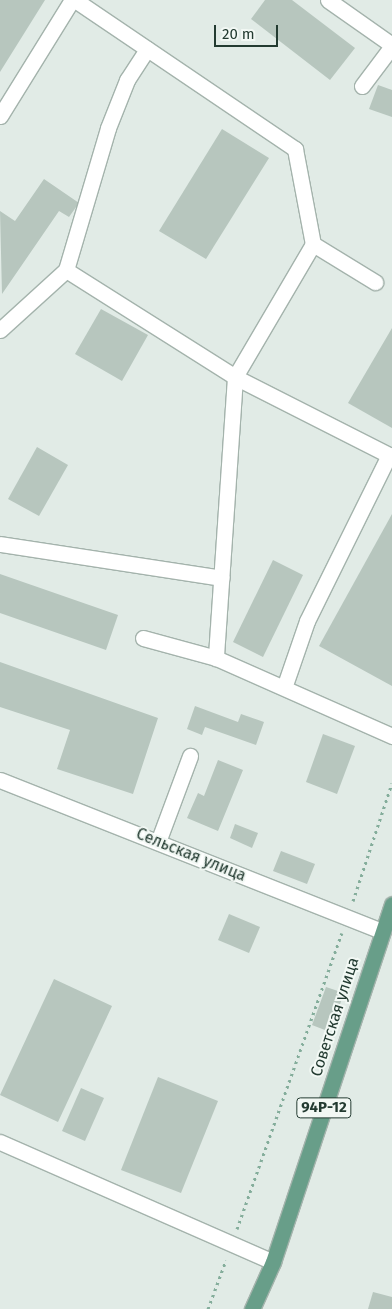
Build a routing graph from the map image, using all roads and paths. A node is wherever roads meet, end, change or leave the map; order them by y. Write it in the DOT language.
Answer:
graph roads {
  1 [pos="74,0"];
  2 [pos="328,0"];
  3 [pos="392,45"];
  4 [pos="147,48"];
  5 [pos="362,86"];
  6 [pos="0,116"];
  7 [pos="313,244"];
  8 [pos="66,270"];
  9 [pos="375,282"];
  10 [pos="0,330"];
  11 [pos="235,377"];
  12 [pos="391,455"];
  13 [pos="0,544"];
  14 [pos="222,578"];
  15 [pos="143,638"];
  16 [pos="216,658"];
  17 [pos="285,685"];
  18 [pos="392,736"];
  19 [pos="190,756"];
  20 [pos="0,780"];
  21 [pos="392,783"];
  22 [pos="158,842"];
  23 [pos="392,904"];
  24 [pos="347,917"];
  25 [pos="382,931"];
  26 [pos="0,1142"];
  27 [pos="232,1244"];
  28 [pos="273,1262"];
  29 [pos="208,1309"];
  30 [pos="252,1309"];
  1 -- 4 [label="street"];
  1 -- 6 [label="street"];
  2 -- 3 [label="street"];
  3 -- 5 [label="street"];
  4 -- 7 [label="street"];
  4 -- 8 [label="street"];
  7 -- 9 [label="street"];
  7 -- 11 [label="street"];
  8 -- 10 [label="street"];
  8 -- 11 [label="street"];
  11 -- 12 [label="street"];
  11 -- 14 [label="street"];
  12 -- 17 [label="street"];
  13 -- 14 [label="street"];
  14 -- 16 [label="street"];
  15 -- 16 [label="street"];
  16 -- 17 [label="street"];
  17 -- 18 [label="street"];
  19 -- 22 [label="street"];
  20 -- 22 [label="street, Сельская улица"];
  21 -- 24 [label="path"];
  22 -- 24 [label="street, Сельская улица"];
  23 -- 25 [label="main road, Советская улица / 94Р-12"];
  24 -- 25 [label="street, Сельская улица"];
  24 -- 27 [label="path"];
  25 -- 28 [label="main road, Советская улица / 94Р-12"];
  26 -- 27 [label="street"];
  27 -- 28 [label="street"];
  27 -- 29 [label="path"];
  28 -- 30 [label="main road, Советская улица / 94Р-12"];
}
